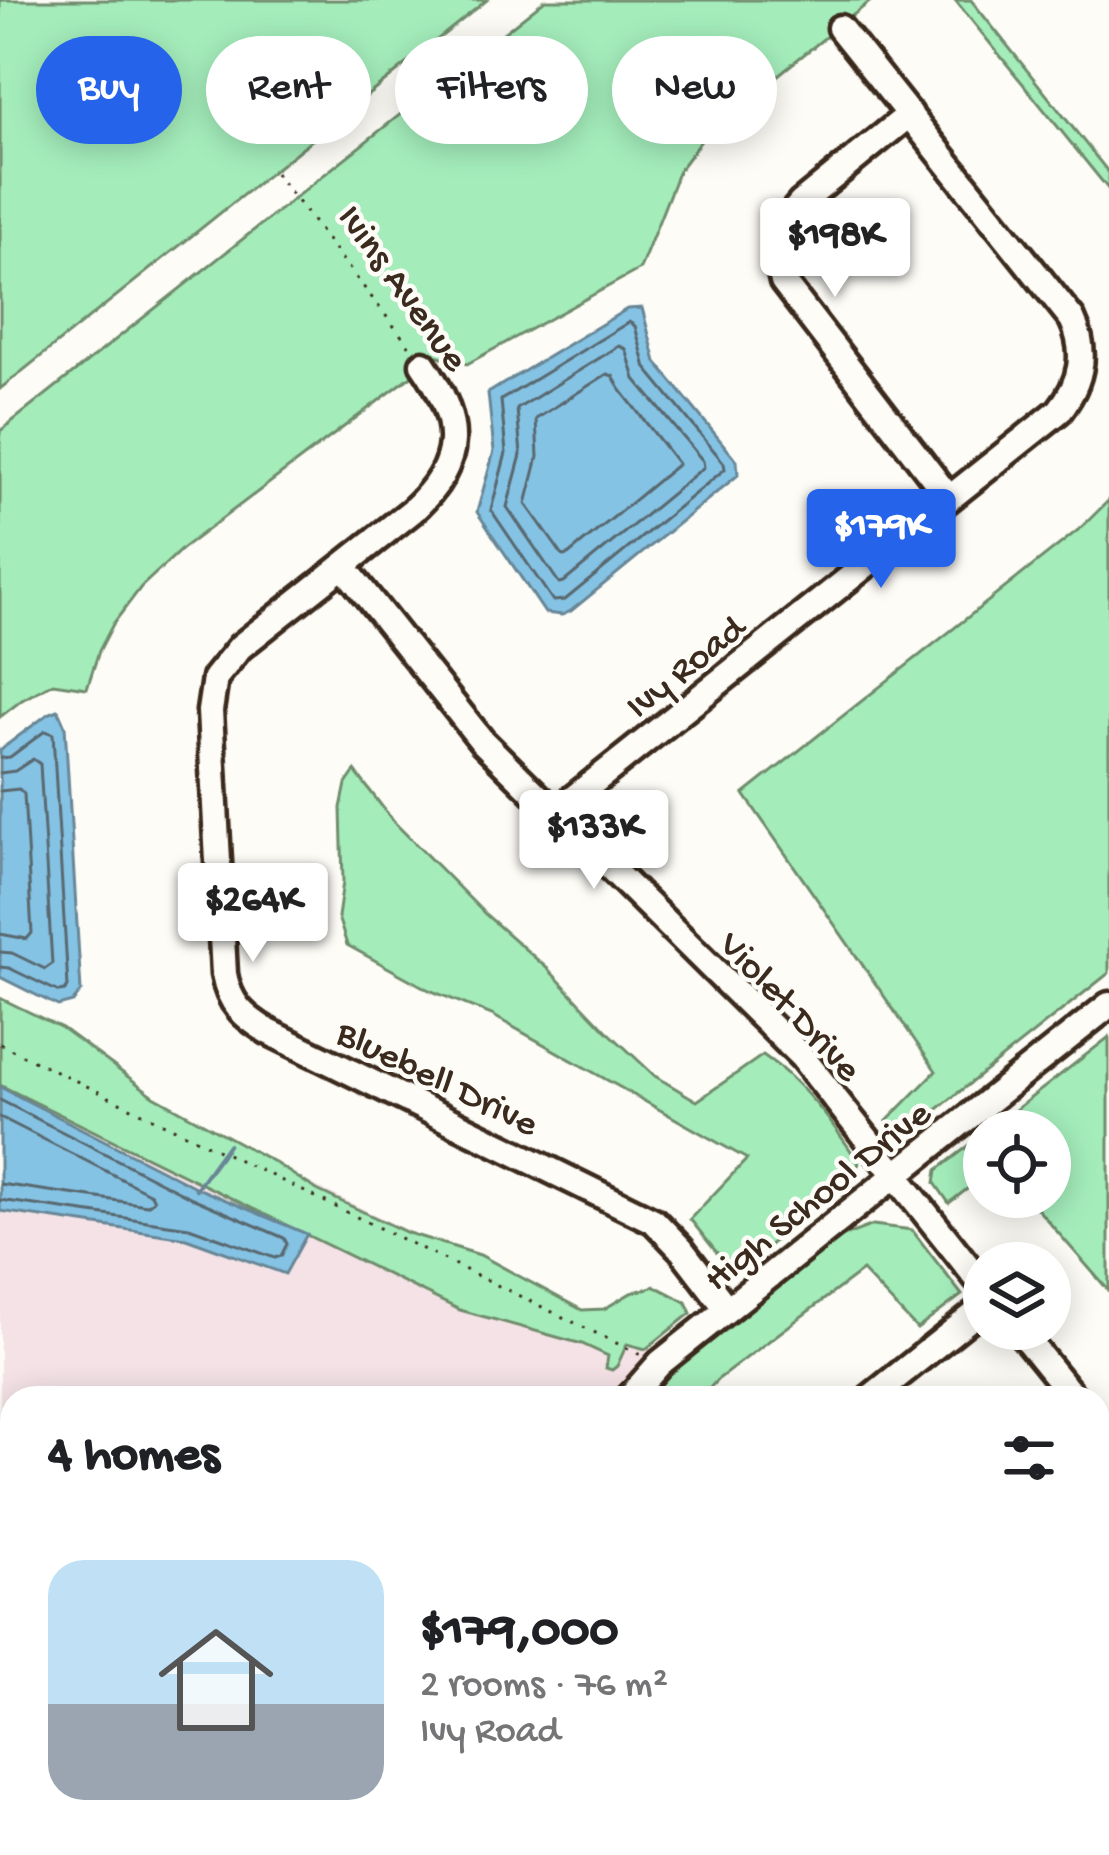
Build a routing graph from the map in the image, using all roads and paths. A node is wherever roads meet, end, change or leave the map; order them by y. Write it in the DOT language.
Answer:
graph roads {
  1 [pos="840,28"];
  2 [pos="910,114"];
  3 [pos="275,172"];
  4 [pos="423,364"];
  5 [pos="450,454"];
  6 [pos="949,498"];
  7 [pos="344,567"];
  8 [pos="556,812"];
  9 [pos="1109,1005"];
  10 [pos="0,1044"];
  11 [pos="896,1175"];
  12 [pos="963,1260"];
  13 [pos="727,1309"];
  14 [pos="963,1324"];
  15 [pos="1035,1350"];
  16 [pos="643,1356"];
  17 [pos="639,1386"];
  18 [pos="885,1386"];
  19 [pos="1064,1386"];
  1 -- 2 [label="street"];
  2 -- 6 [label="street"];
  2 -- 6 [label="street, Ivy Road"];
  3 -- 4 [label="path, Ivins Avenue"];
  4 -- 5 [label="street, Ivins Avenue"];
  5 -- 7 [label="street, Bluebell Drive"];
  6 -- 8 [label="street, Ivy Road"];
  7 -- 8 [label="street, Violet Drive"];
  7 -- 13 [label="street, Bluebell Drive"];
  8 -- 11 [label="street, Violet Drive"];
  9 -- 11 [label="street, High School Drive"];
  10 -- 16 [label="path"];
  11 -- 12 [label="street, Violet Drive"];
  11 -- 13 [label="street, High School Drive"];
  13 -- 17 [label="street, High School Drive"];
  14 -- 18 [label="street"];
  15 -- 19 [label="street"];
}
